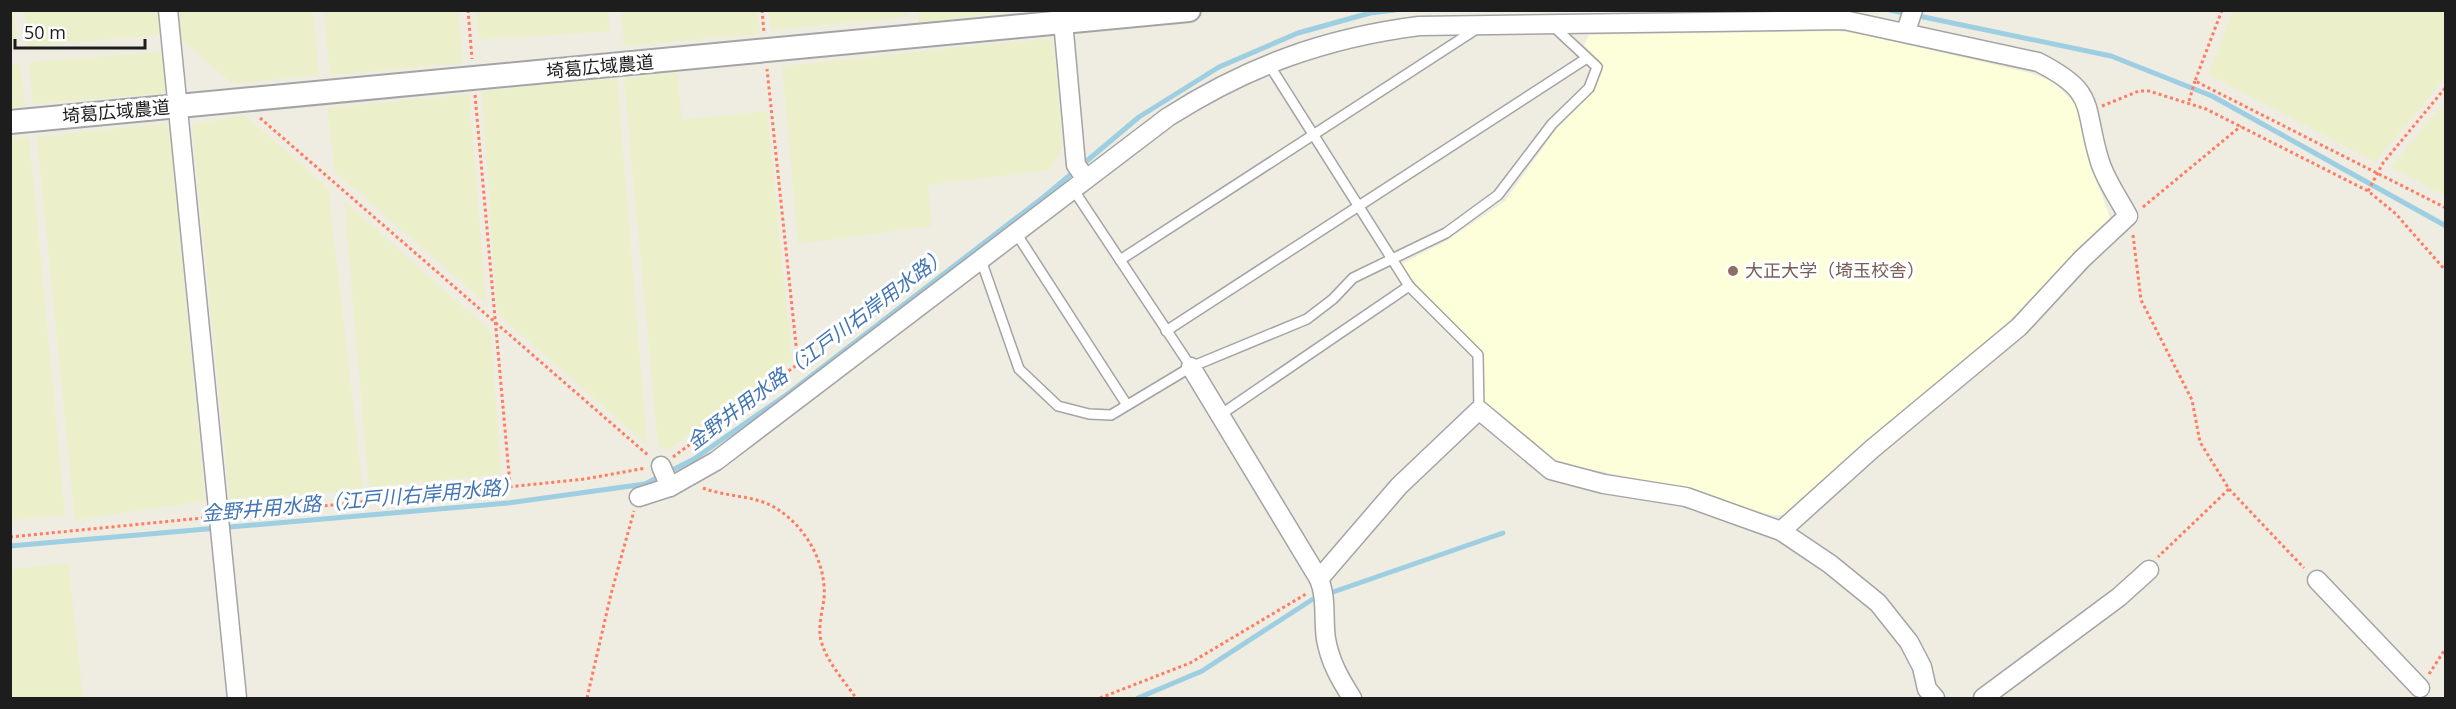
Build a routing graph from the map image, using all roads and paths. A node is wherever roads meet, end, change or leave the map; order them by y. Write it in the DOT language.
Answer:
graph roads {
  1 [pos="168,10"];
  2 [pos="468,10"];
  3 [pos="1189,10"];
  4 [pos="1913,10"];
  5 [pos="2222,10"];
  6 [pos="1062,17"];
  7 [pos="1550,23"];
  8 [pos="1483,24"];
  9 [pos="1906,31"];
  10 [pos="765,51"];
  11 [pos="1587,58"];
  12 [pos="1268,63"];
  13 [pos="474,79"];
  14 [pos="2195,81"];
  15 [pos="2445,87"];
  16 [pos="246,101"];
  17 [pos="2189,101"];
  18 [pos="177,106"];
  19 [pos="2089,112"];
  20 [pos="10,123"];
  21 [pos="2241,126"];
  22 [pos="1312,135"];
  23 [pos="2379,172"];
  24 [pos="1079,178"];
  25 [pos="2368,191"];
  26 [pos="1359,207"];
  27 [pos="2445,208"];
  28 [pos="2128,217"];
  29 [pos="1016,233"];
  30 [pos="1392,259"];
  31 [pos="981,260"];
  32 [pos="1120,260"];
  33 [pos="2445,271"];
  34 [pos="1409,286"];
  35 [pos="495,322"];
  36 [pos="1166,332"];
  37 [pos="1191,368"];
  38 [pos="1127,405"];
  39 [pos="1479,410"];
  40 [pos="1220,415"];
  41 [pos="661,466"];
  42 [pos="678,483"];
  43 [pos="510,485"];
  44 [pos="2229,489"];
  45 [pos="639,497"];
  46 [pos="217,518"];
  47 [pos="1780,531"];
  48 [pos="10,537"];
  49 [pos="2149,570"];
  50 [pos="2317,580"];
  51 [pos="1322,589"];
  52 [pos="2441,655"];
  53 [pos="2445,660"];
  54 [pos="2420,688"];
  55 [pos="237,699"];
  56 [pos="587,699"];
  57 [pos="856,699"];
  58 [pos="1100,699"];
  59 [pos="1352,699"];
  60 [pos="1935,699"];
  61 [pos="1983,699"];
  1 -- 18 [label="street"];
  2 -- 13 [label="path"];
  3 -- 6 [label="street, 埼葛広域農道"];
  4 -- 9 [label="street"];
  5 -- 14 [label="path"];
  6 -- 10 [label="street, 埼葛広域農道"];
  6 -- 24 [label="street"];
  7 -- 8 [label="street"];
  7 -- 9 [label="street"];
  7 -- 11 [label="lane"];
  8 -- 12 [label="street"];
  8 -- 22 [label="lane"];
  9 -- 19 [label="street"];
  10 -- 13 [label="street, 埼葛広域農道"];
  10 -- 41 [label="path"];
  11 -- 26 [label="lane"];
  11 -- 30 [label="lane"];
  12 -- 22 [label="lane"];
  12 -- 24 [label="street"];
  13 -- 16 [label="street, 埼葛広域農道"];
  13 -- 35 [label="path"];
  14 -- 17 [label="path"];
  14 -- 23 [label="path"];
  15 -- 23 [label="path"];
  16 -- 18 [label="street, 埼葛広域農道"];
  16 -- 35 [label="path"];
  17 -- 19 [label="path"];
  17 -- 21 [label="path"];
  18 -- 20 [label="street, 埼葛広域農道"];
  18 -- 46 [label="street"];
  19 -- 28 [label="street"];
  21 -- 25 [label="path"];
  21 -- 28 [label="path"];
  22 -- 26 [label="lane"];
  22 -- 32 [label="lane"];
  23 -- 25 [label="path"];
  23 -- 27 [label="path"];
  24 -- 29 [label="street"];
  24 -- 32 [label="lane"];
  25 -- 33 [label="path"];
  26 -- 30 [label="lane"];
  26 -- 36 [label="lane"];
  28 -- 44 [label="path"];
  28 -- 47 [label="street"];
  29 -- 31 [label="street"];
  29 -- 38 [label="lane"];
  30 -- 34 [label="lane"];
  30 -- 37 [label="lane"];
  31 -- 38 [label="lane"];
  31 -- 42 [label="street"];
  32 -- 36 [label="lane"];
  34 -- 39 [label="lane"];
  34 -- 40 [label="lane"];
  35 -- 41 [label="path"];
  35 -- 43 [label="path"];
  36 -- 37 [label="lane"];
  37 -- 38 [label="lane"];
  37 -- 40 [label="street"];
  39 -- 47 [label="street"];
  39 -- 51 [label="street"];
  40 -- 51 [label="street"];
  41 -- 42 [label="street"];
  41 -- 43 [label="path"];
  42 -- 45 [label="street"];
  42 -- 57 [label="path"];
  43 -- 46 [label="path"];
  44 -- 49 [label="path"];
  44 -- 50 [label="path"];
  45 -- 56 [label="path"];
  46 -- 48 [label="path"];
  46 -- 55 [label="street"];
  47 -- 60 [label="street"];
  49 -- 61 [label="street"];
  50 -- 54 [label="street"];
  51 -- 58 [label="path"];
  51 -- 59 [label="street"];
  52 -- 53 [label="path"];
}
